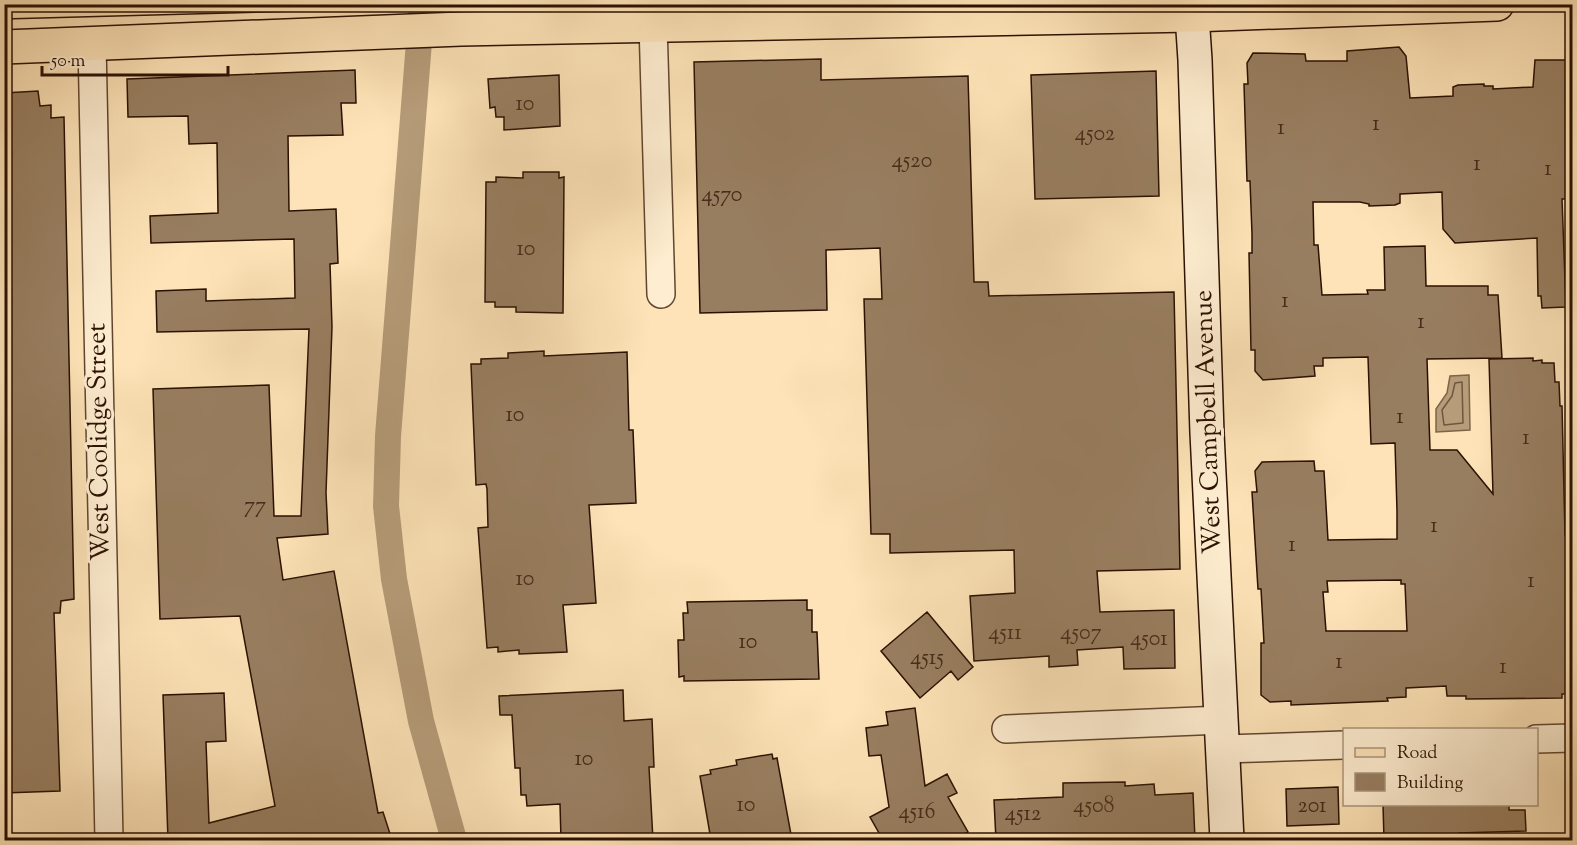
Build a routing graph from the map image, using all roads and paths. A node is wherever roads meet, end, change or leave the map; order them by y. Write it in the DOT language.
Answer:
graph roads {
  1 [pos="1497,4"];
  2 [pos="1191,10"];
  3 [pos="653,24"];
  4 [pos="92,44"];
  5 [pos="4,47"];
  6 [pos="661,294"];
  7 [pos="1006,729"];
  8 [pos="1223,735"];
  9 [pos="1572,738"];
  10 [pos="1538,739"];
  11 [pos="1343,745"];
  12 [pos="109,840"];
  13 [pos="1227,840"];
  1 -- 2 [label="main road"];
  2 -- 3 [label="main road"];
  2 -- 8 [label="street, West Campbell Avenue"];
  3 -- 4 [label="main road"];
  3 -- 6 [label="street"];
  4 -- 5 [label="main road"];
  4 -- 12 [label="street, West Coolidge Street"];
  7 -- 8 [label="street"];
  8 -- 11 [label="street"];
  8 -- 13 [label="street, West Campbell Avenue"];
  9 -- 10 [label="street"];
}
